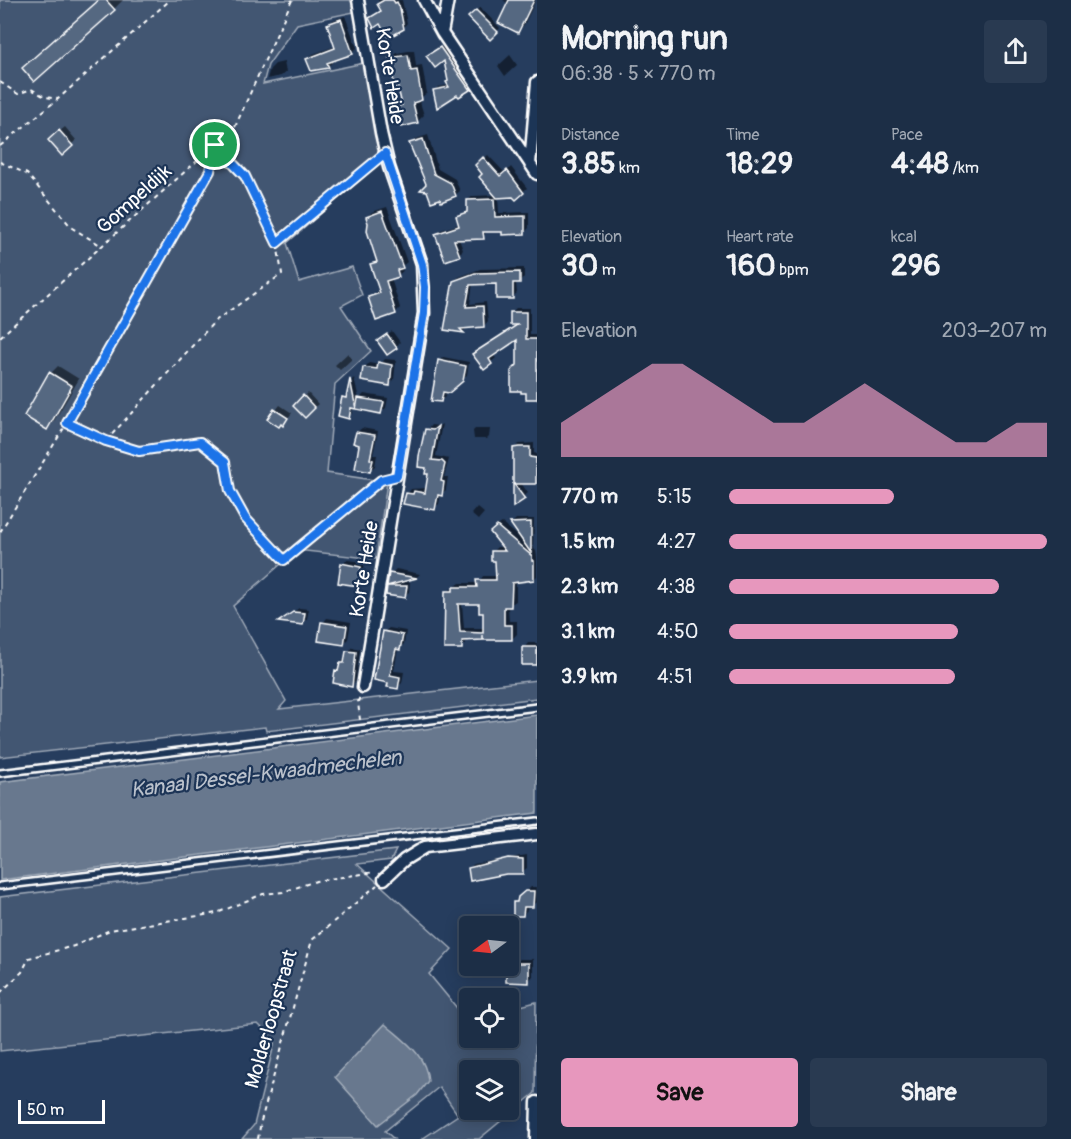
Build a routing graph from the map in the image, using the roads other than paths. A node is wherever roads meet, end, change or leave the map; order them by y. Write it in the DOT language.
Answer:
graph roads {
  1 [pos="358,0"];
  2 [pos="424,0"];
  3 [pos="448,0"];
  4 [pos="442,33"];
  5 [pos="537,82"];
  6 [pos="530,164"];
  7 [pos="537,174"];
  8 [pos="363,687"];
  9 [pos="537,707"];
  10 [pos="0,773"];
  11 [pos="537,821"];
  12 [pos="531,835"];
  13 [pos="537,845"];
  14 [pos="384,879"];
  15 [pos="0,886"];
  16 [pos="537,1102"];
  17 [pos="536,1139"];
  1 -- 8 [label="street, Korte Heide"];
  2 -- 4 [label="street"];
  3 -- 4 [label="street"];
  4 -- 6 [label="street"];
  5 -- 6 [label="street"];
  6 -- 7 [label="street"];
  9 -- 10 [label="lane"];
  11 -- 15 [label="lane"];
  12 -- 13 [label="street"];
  12 -- 14 [label="street"];
  16 -- 17 [label="street"];
}
